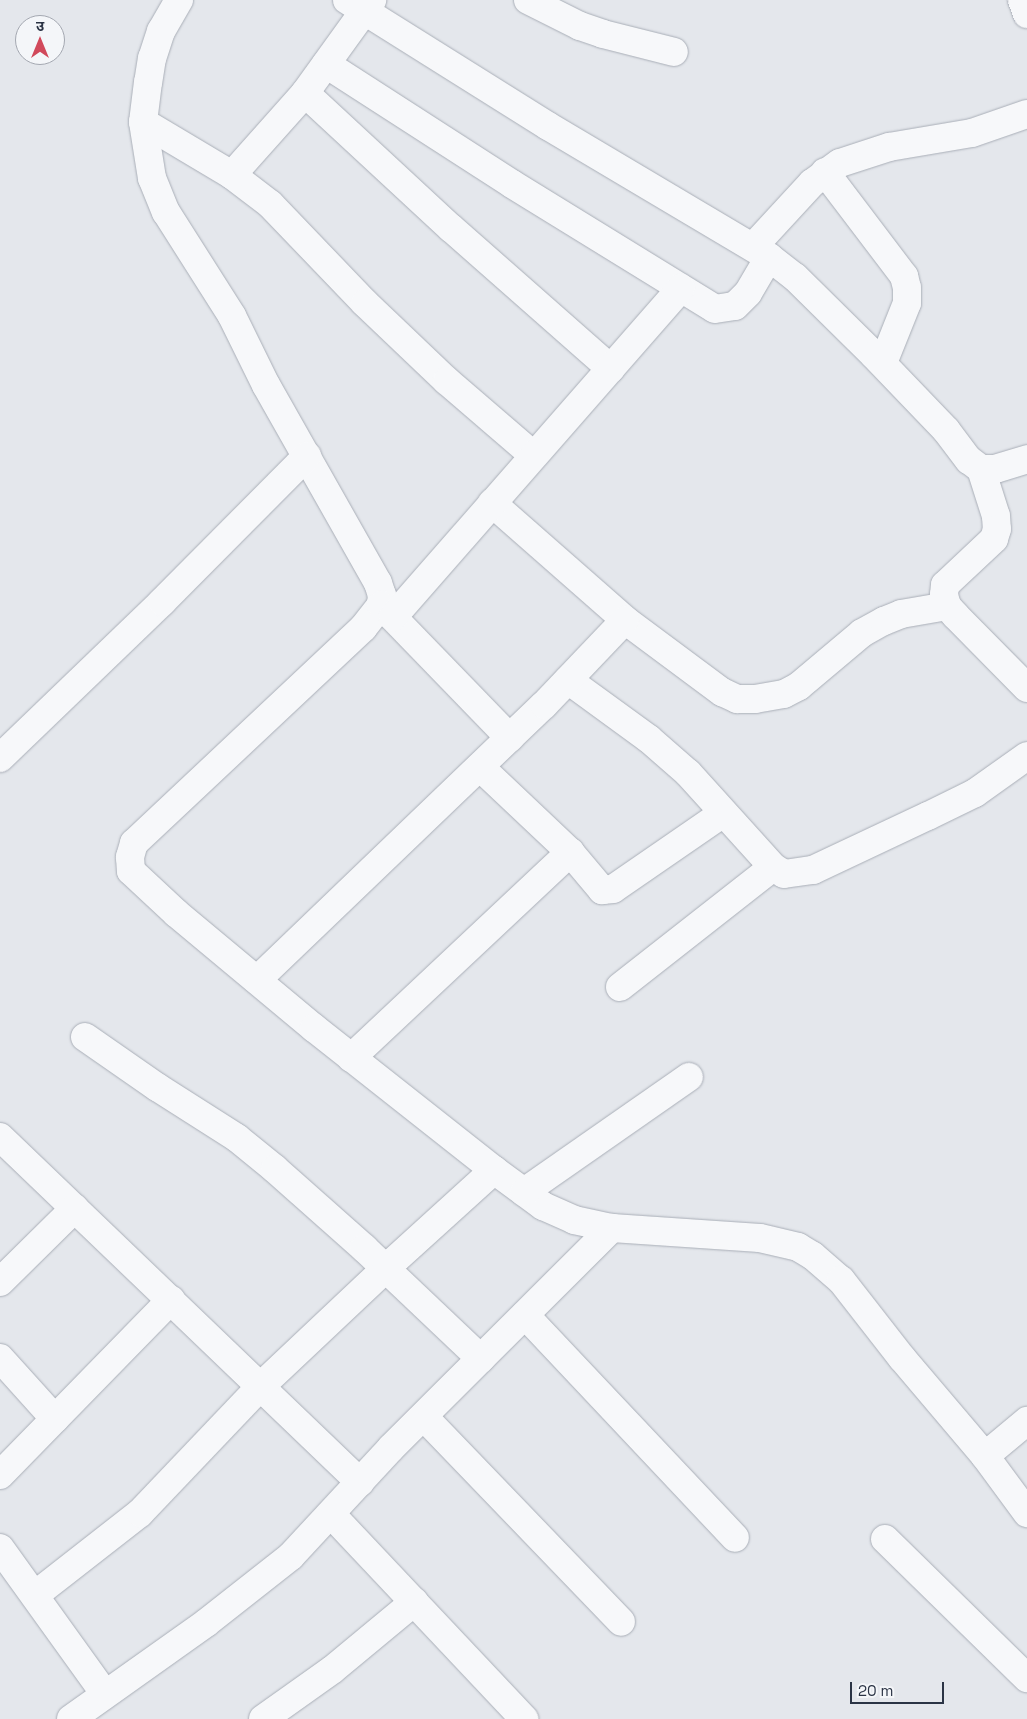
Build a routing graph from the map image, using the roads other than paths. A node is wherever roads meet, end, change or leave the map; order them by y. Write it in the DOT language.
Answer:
graph roads {
  1 [pos="179,0"];
  2 [pos="528,0"];
  3 [pos="1022,0"];
  4 [pos="362,4"];
  5 [pos="1027,14"];
  6 [pos="674,52"];
  7 [pos="326,64"];
  8 [pos="305,94"];
  9 [pos="1027,114"];
  10 [pos="143,122"];
  11 [pos="825,172"];
  12 [pos="232,175"];
  13 [pos="761,252"];
  14 [pos="681,288"];
  15 [pos="883,363"];
  16 [pos="611,369"];
  17 [pos="533,455"];
  18 [pos="307,456"];
  19 [pos="1027,459"];
  20 [pos="981,469"];
  21 [pos="492,503"];
  22 [pos="948,606"];
  23 [pos="387,611"];
  24 [pos="625,620"];
  25 [pos="568,680"];
  26 [pos="1027,688"];
  27 [pos="510,738"];
  28 [pos="1027,756"];
  29 [pos="0,758"];
  30 [pos="480,767"];
  31 [pos="723,813"];
  32 [pos="570,852"];
  33 [pos="772,867"];
  34 [pos="257,980"];
  35 [pos="620,987"];
  36 [pos="85,1037"];
  37 [pos="352,1058"];
  38 [pos="689,1077"];
  39 [pos="0,1136"];
  40 [pos="494,1170"];
  41 [pos="524,1192"];
  42 [pos="75,1208"];
  43 [pos="612,1228"];
  44 [pos="386,1268"];
  45 [pos="0,1282"];
  46 [pos="170,1300"];
  47 [pos="526,1315"];
  48 [pos="0,1358"];
  49 [pos="482,1359"];
  50 [pos="261,1386"];
  51 [pos="424,1416"];
  52 [pos="55,1419"];
  53 [pos="1027,1421"];
  54 [pos="985,1456"];
  55 [pos="0,1475"];
  56 [pos="360,1482"];
  57 [pos="1027,1513"];
  58 [pos="331,1514"];
  59 [pos="735,1538"];
  60 [pos="886,1539"];
  61 [pos="0,1548"];
  62 [pos="35,1595"];
  63 [pos="414,1602"];
  64 [pos="621,1622"];
  65 [pos="1027,1678"];
  66 [pos="105,1694"];
  67 [pos="71,1719"];
  68 [pos="263,1719"];
  69 [pos="524,1719"];
  1 -- 10 [label="street"];
  2 -- 6 [label="street"];
  3 -- 5 [label="street"];
  4 -- 7 [label="street"];
  4 -- 13 [label="street"];
  7 -- 8 [label="street"];
  7 -- 14 [label="street"];
  8 -- 12 [label="street"];
  8 -- 16 [label="street"];
  9 -- 11 [label="street"];
  10 -- 12 [label="street"];
  10 -- 18 [label="street"];
  11 -- 13 [label="street"];
  11 -- 15 [label="street"];
  12 -- 17 [label="street"];
  13 -- 14 [label="street"];
  13 -- 15 [label="street"];
  14 -- 16 [label="street"];
  15 -- 20 [label="street"];
  16 -- 17 [label="street"];
  17 -- 21 [label="street"];
  18 -- 23 [label="street"];
  18 -- 29 [label="street"];
  19 -- 20 [label="street"];
  20 -- 22 [label="street"];
  21 -- 23 [label="street"];
  21 -- 24 [label="street"];
  22 -- 24 [label="street"];
  22 -- 26 [label="street"];
  23 -- 27 [label="street"];
  23 -- 34 [label="street"];
  24 -- 25 [label="street"];
  25 -- 27 [label="street"];
  25 -- 31 [label="street"];
  27 -- 30 [label="street"];
  28 -- 33 [label="street"];
  30 -- 32 [label="street"];
  30 -- 34 [label="street"];
  31 -- 32 [label="street"];
  31 -- 33 [label="street"];
  32 -- 37 [label="street"];
  33 -- 35 [label="street"];
  34 -- 37 [label="street"];
  36 -- 44 [label="street"];
  37 -- 40 [label="street"];
  38 -- 41 [label="street"];
  39 -- 42 [label="street"];
  40 -- 41 [label="street"];
  40 -- 44 [label="street"];
  41 -- 43 [label="street"];
  42 -- 45 [label="street"];
  42 -- 46 [label="street"];
  43 -- 47 [label="street"];
  43 -- 54 [label="street"];
  44 -- 49 [label="street"];
  44 -- 50 [label="street"];
  46 -- 50 [label="street"];
  46 -- 52 [label="street"];
  47 -- 49 [label="street"];
  47 -- 59 [label="street"];
  48 -- 52 [label="street"];
  49 -- 51 [label="street"];
  50 -- 56 [label="street"];
  50 -- 62 [label="street"];
  51 -- 56 [label="street"];
  51 -- 64 [label="street"];
  52 -- 55 [label="street"];
  53 -- 54 [label="street"];
  54 -- 57 [label="street"];
  56 -- 58 [label="street"];
  58 -- 63 [label="street"];
  58 -- 66 [label="street"];
  60 -- 65 [label="street"];
  61 -- 62 [label="street"];
  62 -- 66 [label="street"];
  63 -- 68 [label="street"];
  63 -- 69 [label="street"];
  66 -- 67 [label="street"];
}
